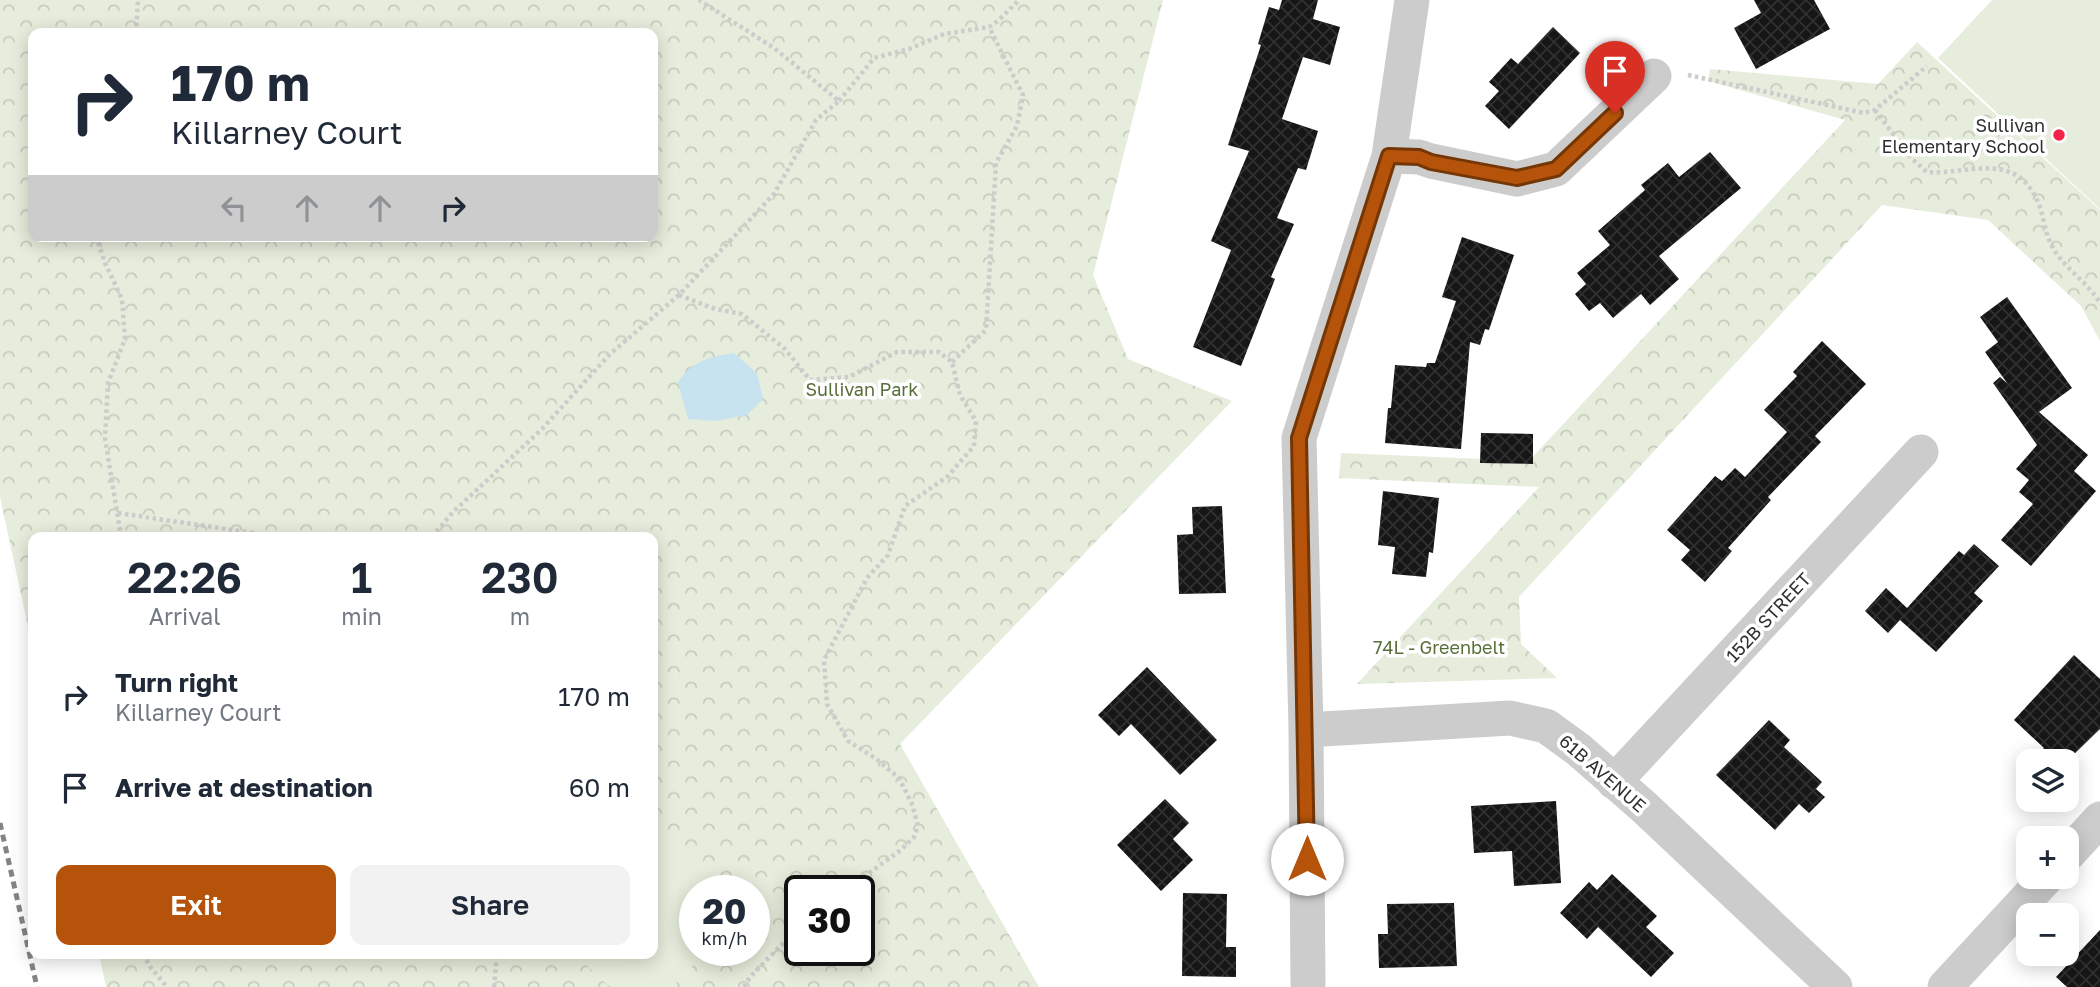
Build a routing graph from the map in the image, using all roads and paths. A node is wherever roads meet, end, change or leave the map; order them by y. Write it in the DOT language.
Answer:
graph roads {
  1 [pos="138,0"];
  2 [pos="699,0"];
  3 [pos="1018,0"];
  4 [pos="1412,0"];
  5 [pos="989,27"];
  6 [pos="136,28"];
  7 [pos="1927,66"];
  8 [pos="1688,75"];
  9 [pos="1654,76"];
  10 [pos="839,101"];
  11 [pos="1875,110"];
  12 [pos="1389,156"];
  13 [pos="98,242"];
  14 [pos="679,295"];
  15 [pos="2100,303"];
  16 [pos="952,362"];
  17 [pos="1922,452"];
  18 [pos="118,513"];
  19 [pos="120,532"];
  20 [pos="246,532"];
  21 [pos="436,532"];
  22 [pos="1306,730"];
  23 [pos="1614,782"];
  24 [pos="2100,819"];
  25 [pos="2079,842"];
  26 [pos="866,875"];
  27 [pos="2036,889"];
  28 [pos="784,942"];
  29 [pos="146,959"];
  30 [pos="497,959"];
  31 [pos="162,984"];
  32 [pos="167,987"];
  33 [pos="494,987"];
  34 [pos="744,987"];
  35 [pos="1308,987"];
  36 [pos="1835,987"];
  37 [pos="1945,987"];
  1 -- 6 [label="path"];
  2 -- 10 [label="path"];
  3 -- 5 [label="path"];
  4 -- 12 [label="street"];
  5 -- 10 [label="path"];
  5 -- 16 [label="path"];
  7 -- 11 [label="path"];
  8 -- 11 [label="path"];
  9 -- 12 [label="street"];
  10 -- 14 [label="path"];
  11 -- 15 [label="path"];
  12 -- 22 [label="street"];
  13 -- 18 [label="path"];
  14 -- 16 [label="path"];
  14 -- 21 [label="path"];
  16 -- 26 [label="path"];
  17 -- 23 [label="street, 152B STREET"];
  18 -- 19 [label="path"];
  18 -- 20 [label="path"];
  22 -- 23 [label="street, 61B AVENUE"];
  22 -- 35 [label="street"];
  23 -- 36 [label="street, 61B AVENUE"];
  24 -- 25 [label="street"];
  27 -- 37 [label="street"];
  28 -- 34 [label="path"];
  29 -- 31 [label="path"];
  30 -- 33 [label="path"];
  31 -- 32 [label="path"];
}
